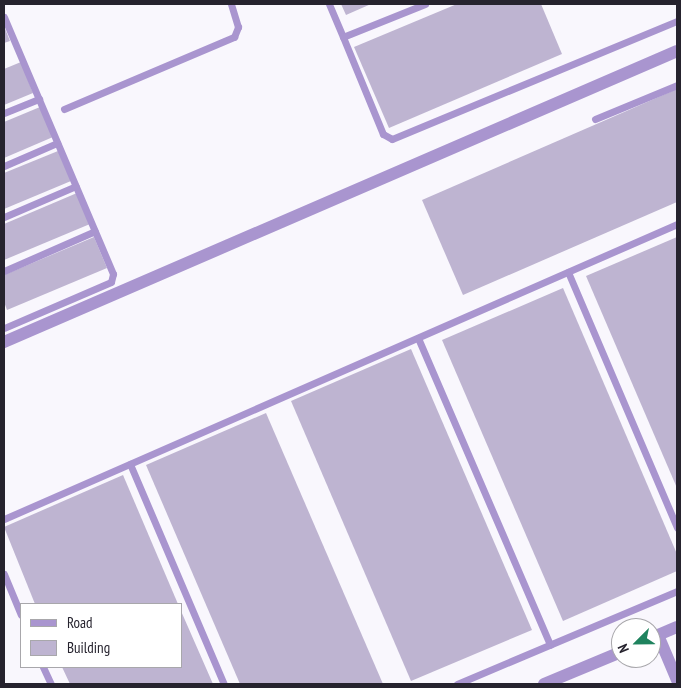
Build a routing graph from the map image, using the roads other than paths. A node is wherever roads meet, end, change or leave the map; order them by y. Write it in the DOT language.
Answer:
graph roads {
  1 [pos="231,4"];
  2 [pos="330,4"];
  3 [pos="425,4"];
  4 [pos="4,17"];
  5 [pos="677,21"];
  6 [pos="343,37"];
  7 [pos="677,51"];
  8 [pos="677,85"];
  9 [pos="38,98"];
  10 [pos="64,109"];
  11 [pos="4,113"];
  12 [pos="595,119"];
  13 [pos="57,143"];
  14 [pos="4,166"];
  15 [pos="76,186"];
  16 [pos="4,217"];
  17 [pos="677,224"];
  18 [pos="95,231"];
  19 [pos="4,271"];
  20 [pos="568,272"];
  21 [pos="5,326"];
  22 [pos="418,338"];
  23 [pos="4,342"];
  24 [pos="130,464"];
  25 [pos="4,519"];
  26 [pos="677,528"];
  27 [pos="4,574"];
  28 [pos="677,591"];
  29 [pos="20,613"];
  30 [pos="677,627"];
  31 [pos="661,634"];
  32 [pos="550,645"];
  33 [pos="661,650"];
  34 [pos="611,656"];
  35 [pos="44,668"];
  36 [pos="677,680"];
  37 [pos="51,684"];
  38 [pos="224,684"];
  39 [pos="457,684"];
  40 [pos="544,684"];
  1 -- 10 [label="lane"];
  2 -- 6 [label="lane"];
  3 -- 6 [label="lane"];
  4 -- 9 [label="lane"];
  5 -- 6 [label="lane"];
  7 -- 23 [label="street"];
  8 -- 12 [label="lane"];
  9 -- 11 [label="lane"];
  9 -- 13 [label="lane"];
  13 -- 14 [label="lane"];
  13 -- 15 [label="lane"];
  15 -- 16 [label="lane"];
  15 -- 18 [label="lane"];
  17 -- 20 [label="lane"];
  18 -- 19 [label="lane"];
  18 -- 21 [label="lane"];
  20 -- 22 [label="lane"];
  20 -- 26 [label="lane"];
  22 -- 24 [label="lane"];
  22 -- 32 [label="lane"];
  24 -- 25 [label="lane"];
  24 -- 38 [label="lane"];
  27 -- 29 [label="lane"];
  28 -- 32 [label="lane"];
  30 -- 31 [label="street"];
  32 -- 39 [label="lane"];
  33 -- 36 [label="street"];
  34 -- 40 [label="street"];
  35 -- 37 [label="lane"];
}
